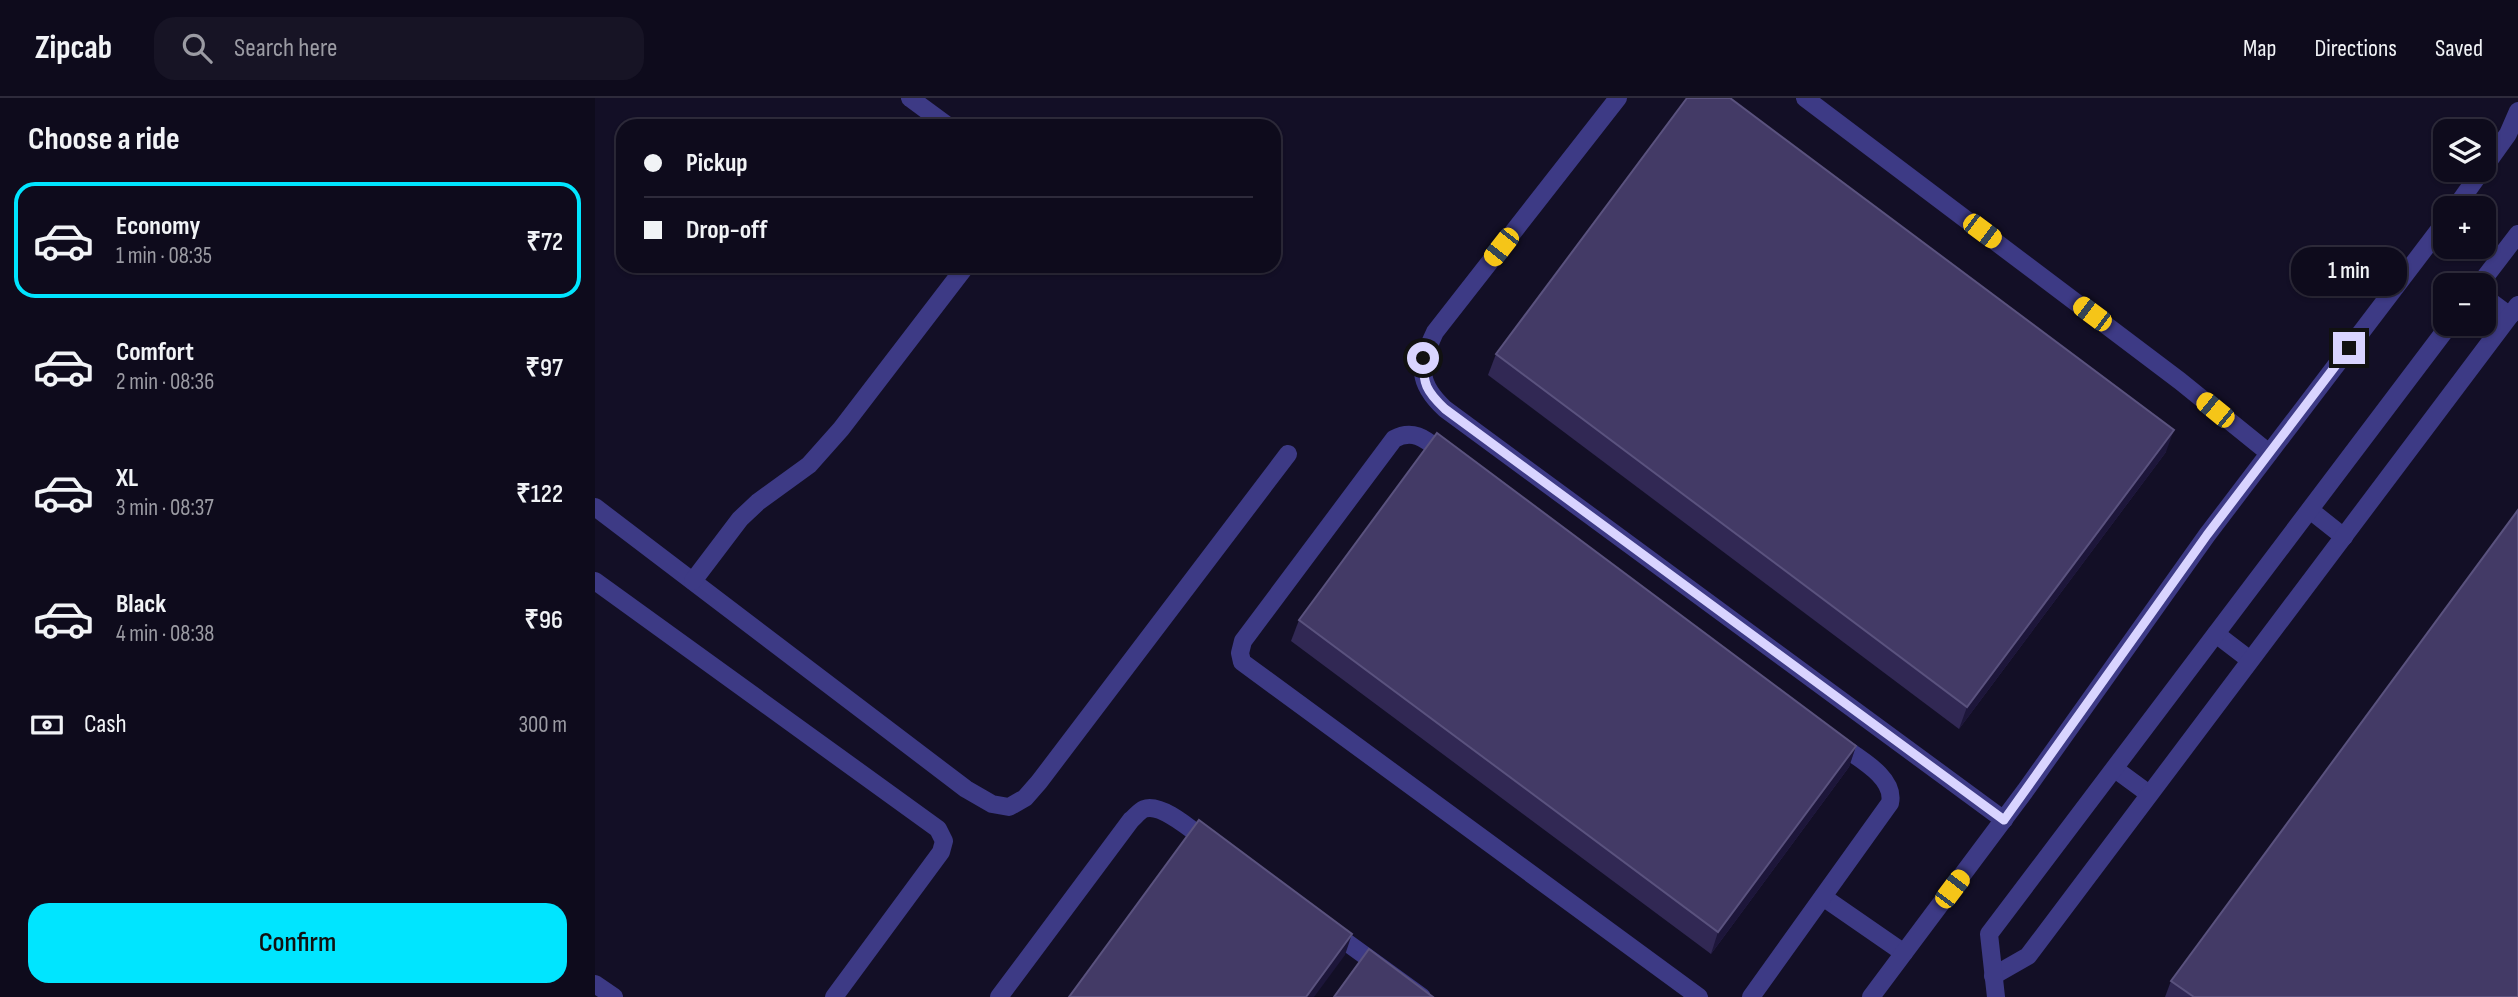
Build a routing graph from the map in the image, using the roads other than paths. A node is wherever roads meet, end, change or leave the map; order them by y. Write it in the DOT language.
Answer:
graph roads {
  1 [pos="910,98"];
  2 [pos="1618,98"];
  3 [pos="1805,98"];
  4 [pos="2518,111"];
  5 [pos="938,119"];
  6 [pos="2464,196"];
  7 [pos="2518,234"];
  8 [pos="2433,238"];
  9 [pos="961,273"];
  10 [pos="2488,273"];
  11 [pos="2496,302"];
  12 [pos="2514,311"];
  13 [pos="2441,336"];
  14 [pos="2269,453"];
  15 [pos="1288,454"];
  16 [pos="1459,465"];
  17 [pos="595,507"];
  18 [pos="2310,510"];
  19 [pos="2343,537"];
  20 [pos="595,581"];
  21 [pos="693,581"];
  22 [pos="2216,634"];
  23 [pos="2250,660"];
  24 [pos="1823,733"];
  25 [pos="2115,769"];
  26 [pos="2149,794"];
  27 [pos="2004,820"];
  28 [pos="1224,854"];
  29 [pos="1823,897"];
  30 [pos="1312,917"];
  31 [pos="1904,953"];
  32 [pos="595,984"];
  33 [pos="1993,990"];
  34 [pos="614,997"];
  35 [pos="834,997"];
  36 [pos="999,997"];
  37 [pos="1422,997"];
  38 [pos="1699,997"];
  39 [pos="1751,997"];
  40 [pos="1871,997"];
  1 -- 5 [label="lane"];
  2 -- 27 [label="lane"];
  3 -- 14 [label="lane"];
  4 -- 6 [label="lane"];
  7 -- 10 [label="lane"];
  8 -- 14 [label="lane"];
  9 -- 21 [label="lane"];
  11 -- 12 [label="lane"];
  12 -- 19 [label="lane"];
  13 -- 18 [label="lane"];
  14 -- 27 [label="lane"];
  15 -- 21 [label="lane"];
  16 -- 38 [label="lane"];
  17 -- 21 [label="lane"];
  18 -- 19 [label="lane"];
  18 -- 22 [label="lane"];
  19 -- 23 [label="lane"];
  20 -- 35 [label="lane"];
  22 -- 23 [label="lane"];
  22 -- 25 [label="lane"];
  23 -- 26 [label="lane"];
  24 -- 29 [label="lane"];
  25 -- 26 [label="lane"];
  25 -- 33 [label="lane"];
  26 -- 33 [label="lane"];
  27 -- 31 [label="lane"];
  28 -- 36 [label="lane"];
  29 -- 31 [label="lane"];
  29 -- 39 [label="lane"];
  30 -- 37 [label="lane"];
  31 -- 40 [label="lane"];
  32 -- 34 [label="lane"];
}
